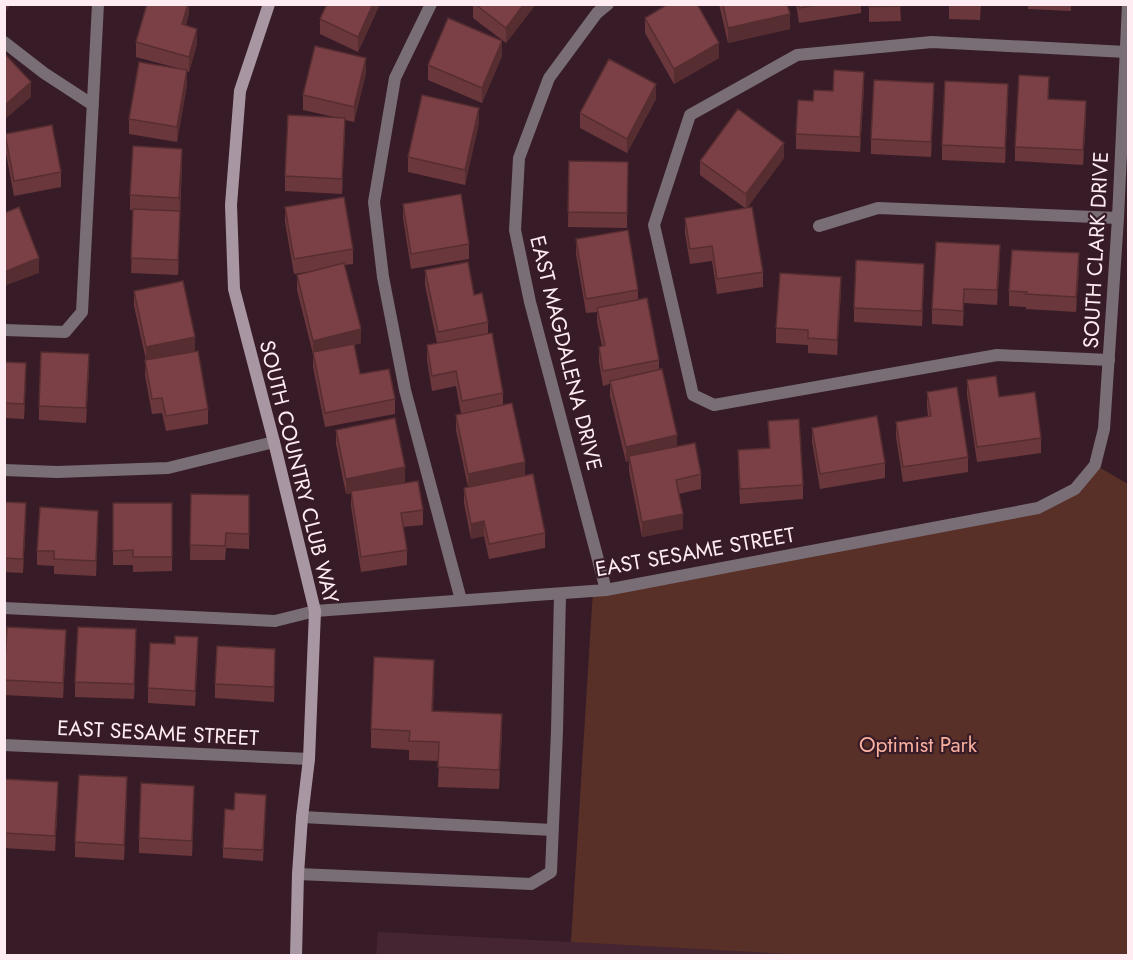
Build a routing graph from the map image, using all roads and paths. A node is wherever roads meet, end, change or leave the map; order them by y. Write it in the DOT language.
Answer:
graph roads {
  1 [pos="98,4"];
  2 [pos="269,4"];
  3 [pos="431,4"];
  4 [pos="608,4"];
  5 [pos="1128,4"];
  6 [pos="4,42"];
  7 [pos="1126,52"];
  8 [pos="93,105"];
  9 [pos="1118,218"];
  10 [pos="819,226"];
  11 [pos="4,330"];
  12 [pos="1109,360"];
  13 [pos="274,442"];
  14 [pos="4,470"];
  15 [pos="1075,489"];
  16 [pos="606,590"];
  17 [pos="560,594"];
  18 [pos="461,600"];
  19 [pos="4,608"];
  20 [pos="315,611"];
  21 [pos="4,745"];
  22 [pos="309,759"];
  23 [pos="302,817"];
  24 [pos="553,830"];
  25 [pos="298,874"];
  26 [pos="296,956"];
  1 -- 8 [label="street"];
  2 -- 13 [label="street, SOUTH COUNTRY CLUB WAY"];
  3 -- 18 [label="street"];
  4 -- 16 [label="street, EAST MAGDALENA DRIVE"];
  5 -- 7 [label="street, SOUTH CLARK DRIVE"];
  6 -- 8 [label="street"];
  7 -- 9 [label="street, SOUTH CLARK DRIVE"];
  7 -- 12 [label="street"];
  8 -- 11 [label="street"];
  9 -- 10 [label="street"];
  9 -- 12 [label="street, SOUTH CLARK DRIVE"];
  12 -- 15 [label="street, SOUTH CLARK DRIVE"];
  13 -- 14 [label="street"];
  13 -- 20 [label="street, SOUTH COUNTRY CLUB WAY"];
  15 -- 16 [label="street, EAST SESAME STREET"];
  16 -- 17 [label="street, EAST SESAME STREET"];
  17 -- 18 [label="street, EAST SESAME STREET"];
  17 -- 24 [label="street"];
  18 -- 20 [label="street, EAST SESAME STREET"];
  19 -- 20 [label="street, EAST SESAME STREET"];
  20 -- 22 [label="street, SOUTH COUNTRY CLUB WAY"];
  21 -- 22 [label="street, EAST SESAME STREET"];
  22 -- 23 [label="street, SOUTH COUNTRY CLUB WAY"];
  23 -- 24 [label="street"];
  23 -- 25 [label="street, SOUTH COUNTRY CLUB WAY"];
  24 -- 25 [label="street"];
  25 -- 26 [label="street, SOUTH COUNTRY CLUB WAY"];
}
